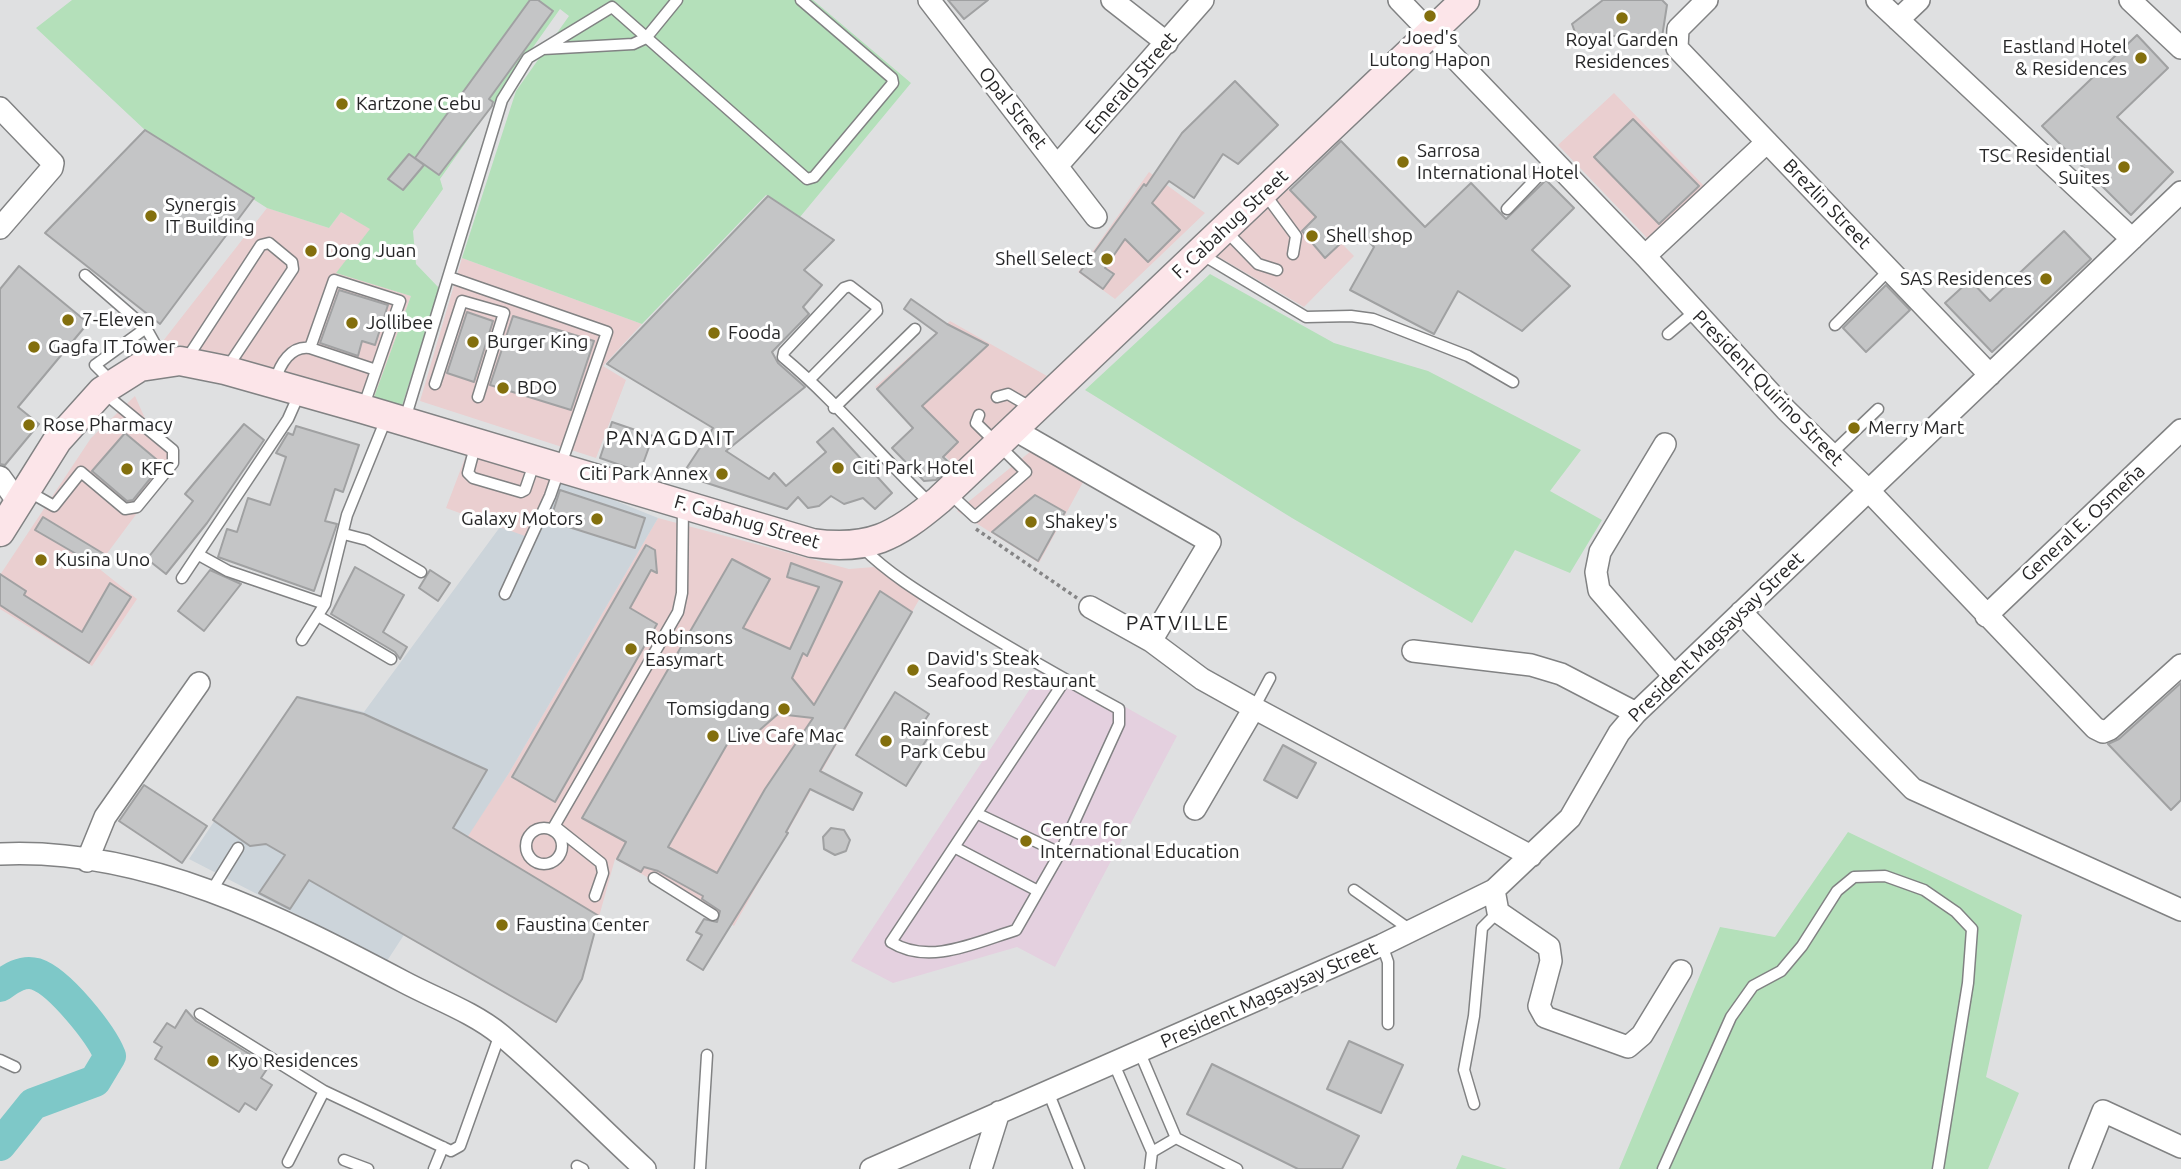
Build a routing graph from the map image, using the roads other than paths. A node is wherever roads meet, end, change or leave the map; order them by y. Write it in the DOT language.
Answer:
graph roads {
  1 [pos="677,0"];
  2 [pos="802,0"];
  3 [pos="929,0"];
  4 [pos="1112,0"];
  5 [pos="1203,0"];
  6 [pos="1399,0"];
  7 [pos="1465,0"];
  8 [pos="1707,0"];
  9 [pos="1877,0"];
  10 [pos="1919,0"];
  11 [pos="2130,0"];
  12 [pos="614,3"];
  13 [pos="1898,20"];
  14 [pos="1432,32"];
  15 [pos="646,38"];
  16 [pos="1167,43"];
  17 [pos="2181,48"];
  18 [pos="543,49"];
  19 [pos="0,108"];
  20 [pos="1767,142"];
  21 [pos="1554,160"];
  22 [pos="1057,166"];
  23 [pos="2181,192"];
  24 [pos="1264,193"];
  25 [pos="1507,209"];
  26 [pos="1096,217"];
  27 [pos="0,228"];
  28 [pos="1225,230"];
  29 [pos="2132,239"];
  30 [pos="1199,253"];
  31 [pos="1293,254"];
  32 [pos="1644,256"];
  33 [pos="1277,270"];
  34 [pos="1889,270"];
  35 [pos="85,275"];
  36 [pos="449,277"];
  37 [pos="1694,312"];
  38 [pos="1835,325"];
  39 [pos="146,328"];
  40 [pos="915,329"];
  41 [pos="1668,334"];
  42 [pos="310,348"];
  43 [pos="175,362"];
  44 [pos="225,370"];
  45 [pos="376,370"];
  46 [pos="1990,375"];
  47 [pos="810,379"];
  48 [pos="1513,382"];
  49 [pos="436,384"];
  50 [pos="107,387"];
  51 [pos="287,387"];
  52 [pos="478,397"];
  53 [pos="997,397"];
  54 [pos="834,408"];
  55 [pos="1878,409"];
  56 [pos="1035,410"];
  57 [pos="385,415"];
  58 [pos="979,415"];
  59 [pos="2181,430"];
  60 [pos="1007,437"];
  61 [pos="1665,444"];
  62 [pos="1831,454"];
  63 [pos="548,465"];
  64 [pos="0,477"];
  65 [pos="1868,490"];
  66 [pos="21,496"];
  67 [pos="940,498"];
  68 [pos="683,505"];
  69 [pos="1,529"];
  70 [pos="344,534"];
  71 [pos="861,546"];
  72 [pos="199,555"];
  73 [pos="421,572"];
  74 [pos="181,578"];
  75 [pos="505,594"];
  76 [pos="325,604"];
  77 [pos="1090,607"];
  78 [pos="1741,612"];
  79 [pos="318,615"];
  80 [pos="1986,615"];
  81 [pos="302,640"];
  82 [pos="1151,641"];
  83 [pos="1413,652"];
  84 [pos="391,659"];
  85 [pos="2181,664"];
  86 [pos="1674,676"];
  87 [pos="1270,678"];
  88 [pos="1065,680"];
  89 [pos="199,683"];
  90 [pos="1254,709"];
  91 [pos="1636,713"];
  92 [pos="1195,809"];
  93 [pos="978,814"];
  94 [pos="954,847"];
  95 [pos="238,848"];
  96 [pos="1060,853"];
  97 [pos="0,854"];
  98 [pos="1531,856"];
  99 [pos="87,860"];
  100 [pos="654,878"];
  101 [pos="212,890"];
  102 [pos="1354,890"];
  103 [pos="1494,890"];
  104 [pos="1038,891"];
  105 [pos="595,896"];
  106 [pos="2181,910"];
  107 [pos="1498,912"];
  108 [pos="713,915"];
  109 [pos="1412,931"];
  110 [pos="1382,945"];
  111 [pos="1681,971"];
  112 [pos="200,1014"];
  113 [pos="1388,1024"];
  114 [pos="500,1034"];
  115 [pos="1140,1053"];
  116 [pos="707,1055"];
  117 [pos="0,1060"];
  118 [pos="1114,1064"];
  119 [pos="15,1067"];
  120 [pos="324,1091"];
  121 [pos="1049,1094"];
  122 [pos="1475,1104"];
  123 [pos="999,1112"];
  124 [pos="1176,1138"];
  125 [pos="443,1147"];
  126 [pos="2181,1147"];
  127 [pos="1152,1152"];
  128 [pos="344,1160"];
  129 [pos="288,1162"];
  130 [pos="368,1169"];
  131 [pos="435,1169"];
  132 [pos="645,1169"];
  133 [pos="700,1169"];
  134 [pos="871,1169"];
  135 [pos="981,1169"];
  136 [pos="1079,1169"];
  137 [pos="1150,1169"];
  138 [pos="1237,1169"];
  139 [pos="1663,1169"];
  140 [pos="1938,1169"];
  141 [pos="2080,1169"];
  1 -- 15 [label="lane"];
  2 -- 15 [label="lane"];
  3 -- 22 [label="street, Opal Street"];
  4 -- 16 [label="street"];
  5 -- 16 [label="street, Emerald Street"];
  6 -- 14 [label="street, President Quirino Street"];
  7 -- 14 [label="main road, F. Cabahug Street"];
  8 -- 20 [label="street, Brezlin Street"];
  9 -- 13 [label="street"];
  10 -- 13 [label="street"];
  11 -- 17 [label="street"];
  12 -- 15 [label="lane"];
  12 -- 18 [label="lane"];
  13 -- 29 [label="street"];
  14 -- 21 [label="street, President Quirino Street"];
  14 -- 24 [label="main road, F. Cabahug Street"];
  15 -- 18 [label="lane"];
  16 -- 22 [label="street, Emerald Street"];
  18 -- 36 [label="lane"];
  19 -- 27 [label="street"];
  20 -- 32 [label="street"];
  20 -- 34 [label="street, Brezlin Street"];
  21 -- 25 [label="lane"];
  21 -- 32 [label="street, President Quirino Street"];
  22 -- 26 [label="street, Opal Street"];
  23 -- 29 [label="street, President Magsaysay Street"];
  24 -- 28 [label="main road, F. Cabahug Street"];
  24 -- 31 [label="lane"];
  28 -- 30 [label="main road, F. Cabahug Street"];
  28 -- 33 [label="lane"];
  29 -- 46 [label="street, President Magsaysay Street"];
  30 -- 48 [label="lane"];
  30 -- 56 [label="main road, F. Cabahug Street"];
  32 -- 37 [label="street, President Quirino Street"];
  34 -- 38 [label="lane"];
  34 -- 46 [label="street, Brezlin Street"];
  35 -- 39 [label="lane"];
  36 -- 57 [label="lane"];
  36 -- 63 [label="lane"];
  37 -- 41 [label="lane"];
  37 -- 62 [label="street, President Quirino Street"];
  39 -- 43 [label="lane"];
  39 -- 50 [label="lane"];
  40 -- 54 [label="lane"];
  42 -- 45 [label="lane"];
  42 -- 45 [label="lane"];
  42 -- 51 [label="lane"];
  43 -- 44 [label="main road, F. Cabahug Street"];
  43 -- 44 [label="lane"];
  43 -- 50 [label="main road, F. Cabahug Street"];
  44 -- 51 [label="main road, F. Cabahug Street"];
  45 -- 57 [label="lane"];
  46 -- 65 [label="street, President Magsaysay Street"];
  47 -- 47 [label="lane"];
  47 -- 54 [label="lane"];
  49 -- 52 [label="lane"];
  50 -- 66 [label="main road, F. Cabahug Street"];
  50 -- 66 [label="lane"];
  51 -- 57 [label="main road, F. Cabahug Street"];
  51 -- 72 [label="lane"];
  53 -- 56 [label="lane"];
  54 -- 67 [label="lane"];
  55 -- 62 [label="lane"];
  56 -- 60 [label="main road, F. Cabahug Street"];
  57 -- 63 [label="main road, F. Cabahug Street"];
  57 -- 70 [label="lane"];
  58 -- 60 [label="lane"];
  59 -- 80 [label="street, General E. Osmeña"];
  60 -- 67 [label="main road, F. Cabahug Street"];
  60 -- 67 [label="lane"];
  60 -- 82 [label="street"];
  61 -- 86 [label="street"];
  62 -- 65 [label="street, President Quirino Street"];
  63 -- 68 [label="main road, F. Cabahug Street"];
  63 -- 75 [label="lane"];
  64 -- 66 [label="street"];
  65 -- 78 [label="street, President Magsaysay Street"];
  65 -- 80 [label="street, President Quirino Street"];
  66 -- 69 [label="main road, F. Cabahug Street"];
  67 -- 71 [label="main road, F. Cabahug Street"];
  68 -- 71 [label="main road, F. Cabahug Street"];
  68 -- 105 [label="lane"];
  70 -- 73 [label="lane"];
  70 -- 76 [label="lane"];
  71 -- 88 [label="lane"];
  72 -- 74 [label="lane"];
  72 -- 76 [label="lane"];
  76 -- 79 [label="lane"];
  77 -- 82 [label="street"];
  78 -- 86 [label="street, President Magsaysay Street"];
  78 -- 106 [label="street"];
  79 -- 81 [label="lane"];
  79 -- 84 [label="lane"];
  80 -- 85 [label="street, President Quirino Street"];
  82 -- 90 [label="street"];
  83 -- 91 [label="street"];
  86 -- 91 [label="street, President Magsaysay Street"];
  87 -- 90 [label="lane"];
  88 -- 93 [label="lane"];
  88 -- 96 [label="lane"];
  89 -- 99 [label="street"];
  90 -- 92 [label="street"];
  90 -- 98 [label="street"];
  91 -- 98 [label="street, President Magsaysay Street"];
  93 -- 94 [label="lane"];
  93 -- 96 [label="lane"];
  94 -- 104 [label="lane"];
  94 -- 104 [label="lane"];
  95 -- 101 [label="lane"];
  96 -- 104 [label="lane"];
  97 -- 99 [label="street"];
  98 -- 103 [label="street, President Magsaysay Street"];
  99 -- 101 [label="street"];
  100 -- 108 [label="lane"];
  101 -- 114 [label="street"];
  102 -- 109 [label="lane"];
  103 -- 107 [label="street"];
  103 -- 109 [label="street, President Magsaysay Street"];
  107 -- 111 [label="street"];
  107 -- 122 [label="lane"];
  109 -- 110 [label="street, President Magsaysay Street"];
  110 -- 113 [label="lane"];
  110 -- 115 [label="street, President Magsaysay Street"];
  112 -- 120 [label="lane"];
  114 -- 125 [label="lane"];
  114 -- 132 [label="street"];
  115 -- 118 [label="street, President Magsaysay Street"];
  115 -- 124 [label="lane"];
  116 -- 133 [label="lane"];
  117 -- 119 [label="lane"];
  118 -- 121 [label="street, President Magsaysay Street"];
  118 -- 127 [label="lane"];
  120 -- 125 [label="lane"];
  120 -- 129 [label="lane"];
  121 -- 123 [label="street, President Magsaysay Street"];
  121 -- 136 [label="lane"];
  123 -- 134 [label="street, President Magsaysay Street"];
  123 -- 135 [label="street"];
  124 -- 127 [label="lane"];
  124 -- 138 [label="lane"];
  125 -- 131 [label="lane"];
  126 -- 141 [label="street"];
  127 -- 137 [label="lane"];
  128 -- 130 [label="lane"];
  139 -- 140 [label="lane"];
}
